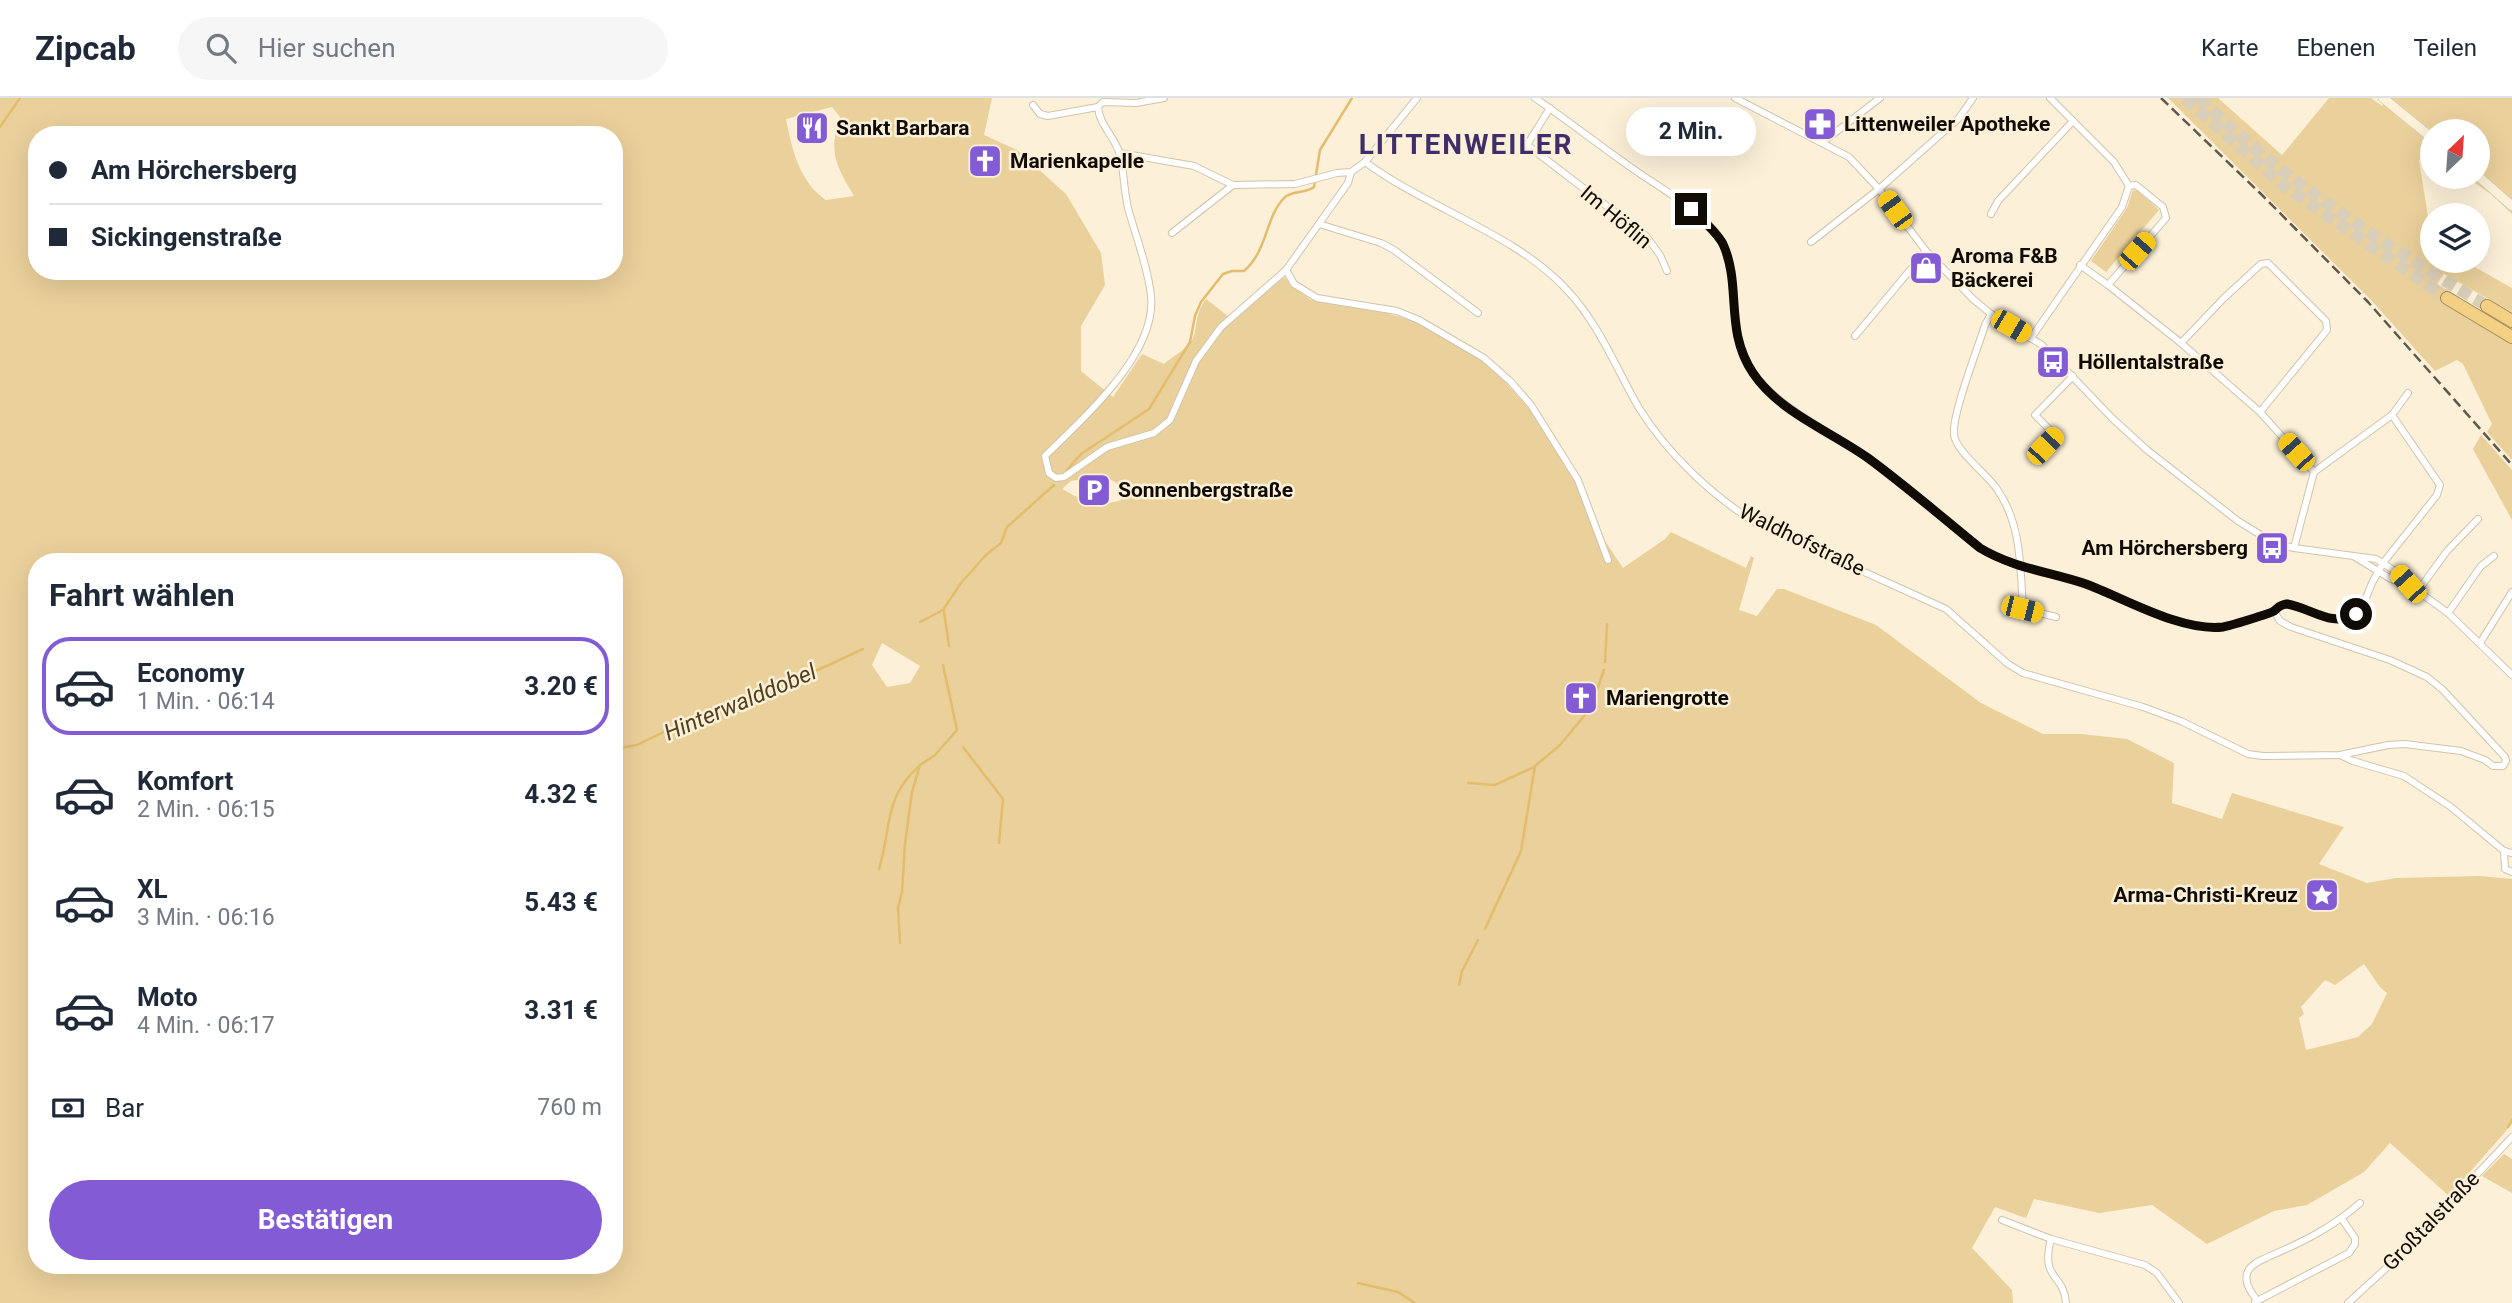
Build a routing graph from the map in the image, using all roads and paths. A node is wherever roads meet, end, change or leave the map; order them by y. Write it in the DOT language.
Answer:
graph roads {
  1 [pos="1164,98"];
  2 [pos="1417,98"];
  3 [pos="1535,98"];
  4 [pos="1735,98"];
  5 [pos="1868,98"];
  6 [pos="1973,98"];
  7 [pos="2050,98"];
  8 [pos="2383,98"];
  9 [pos="1877,101"];
  10 [pos="1033,105"];
  11 [pos="1098,107"];
  12 [pos="1550,108"];
  13 [pos="2073,121"];
  14 [pos="2420,128"];
  15 [pos="1823,142"];
  16 [pos="1120,153"];
  17 [pos="1365,162"];
  18 [pos="1351,172"];
  19 [pos="1233,185"];
  20 [pos="2132,186"];
  21 [pos="2490,187"];
  22 [pos="1880,189"];
  23 [pos="2512,206"];
  24 [pos="1992,214"];
  25 [pos="1319,224"];
  26 [pos="1171,233"];
  27 [pos="1811,242"];
  28 [pos="1926,251"];
  29 [pos="2080,265"];
  30 [pos="1286,270"];
  31 [pos="1667,271"];
  32 [pos="2108,285"];
  33 [pos="2447,298"];
  34 [pos="2487,306"];
  35 [pos="1478,313"];
  36 [pos="1991,314"];
  37 [pos="2512,321"];
  38 [pos="1855,336"];
  39 [pos="2512,337"];
  40 [pos="2031,338"];
  41 [pos="2181,343"];
  42 [pos="2073,376"];
  43 [pos="2408,393"];
  44 [pos="2260,412"];
  45 [pos="2392,415"];
  46 [pos="2036,457"];
  47 [pos="2314,472"];
  48 [pos="2478,519"];
  49 [pos="2294,548"];
  50 [pos="2494,556"];
  51 [pos="2356,557"];
  52 [pos="1608,560"];
  53 [pos="2384,563"];
  54 [pos="2020,566"];
  55 [pos="2379,571"];
  56 [pos="2408,584"];
  57 [pos="2418,591"];
  58 [pos="2512,592"];
  59 [pos="2274,611"];
  60 [pos="2448,613"];
  61 [pos="2056,617"];
  62 [pos="2480,643"];
  63 [pos="2512,675"];
  64 [pos="2340,755"];
  65 [pos="2504,850"];
  66 [pos="2512,853"];
  67 [pos="2512,872"];
  68 [pos="2512,1137"];
  69 [pos="2360,1203"];
  70 [pos="2342,1219"];
  71 [pos="2002,1220"];
  72 [pos="2051,1239"];
  73 [pos="2255,1302"];
  74 [pos="2066,1303"];
  75 [pos="2179,1303"];
  76 [pos="2348,1303"];
  1 -- 11 [label="street"];
  2 -- 17 [label="street"];
  3 -- 12 [label="street"];
  4 -- 15 [label="street"];
  5 -- 9 [label="street"];
  6 -- 22 [label="street"];
  7 -- 13 [label="street"];
  8 -- 14 [label="street"];
  9 -- 15 [label="street"];
  10 -- 11 [label="street"];
  11 -- 16 [label="street"];
  12 -- 31 [label="street, Im Höflin"];
  12 -- 54 [label="street"];
  13 -- 20 [label="street"];
  13 -- 24 [label="street"];
  15 -- 22 [label="street"];
  16 -- 19 [label="street"];
  16 -- 30 [label="street"];
  17 -- 18 [label="street"];
  17 -- 64 [label="street, Waldhofstraße"];
  18 -- 19 [label="street"];
  18 -- 25 [label="street"];
  19 -- 26 [label="street"];
  20 -- 29 [label="street"];
  20 -- 32 [label="street"];
  21 -- 23 [label="street"];
  22 -- 27 [label="street"];
  22 -- 28 [label="street"];
  25 -- 30 [label="street"];
  25 -- 35 [label="street"];
  28 -- 36 [label="street"];
  28 -- 38 [label="street"];
  29 -- 32 [label="street"];
  29 -- 40 [label="street"];
  30 -- 52 [label="street"];
  32 -- 41 [label="street"];
  33 -- 39 [label="highway"];
  34 -- 37 [label="highway"];
  36 -- 40 [label="street"];
  36 -- 54 [label="street"];
  40 -- 42 [label="street"];
  41 -- 44 [label="street"];
  41 -- 44 [label="street"];
  42 -- 46 [label="street"];
  42 -- 49 [label="street"];
  43 -- 45 [label="street"];
  44 -- 47 [label="street"];
  45 -- 47 [label="street"];
  45 -- 53 [label="street"];
  47 -- 49 [label="street"];
  48 -- 57 [label="street"];
  49 -- 51 [label="street"];
  50 -- 60 [label="street"];
  51 -- 53 [label="street"];
  51 -- 55 [label="street"];
  53 -- 55 [label="street"];
  53 -- 56 [label="street"];
  54 -- 59 [label="street"];
  54 -- 61 [label="street"];
  55 -- 56 [label="street"];
  55 -- 59 [label="street"];
  56 -- 57 [label="street"];
  57 -- 60 [label="street"];
  58 -- 62 [label="street"];
  59 -- 64 [label="street"];
  60 -- 62 [label="street"];
  62 -- 63 [label="street"];
  64 -- 65 [label="street"];
  65 -- 66 [label="street"];
  65 -- 67 [label="street"];
  68 -- 76 [label="street, Großtalstraße"];
  69 -- 70 [label="street"];
  70 -- 73 [label="street"];
  70 -- 73 [label="street"];
  71 -- 72 [label="street"];
  72 -- 74 [label="street"];
  72 -- 75 [label="street"];
}
